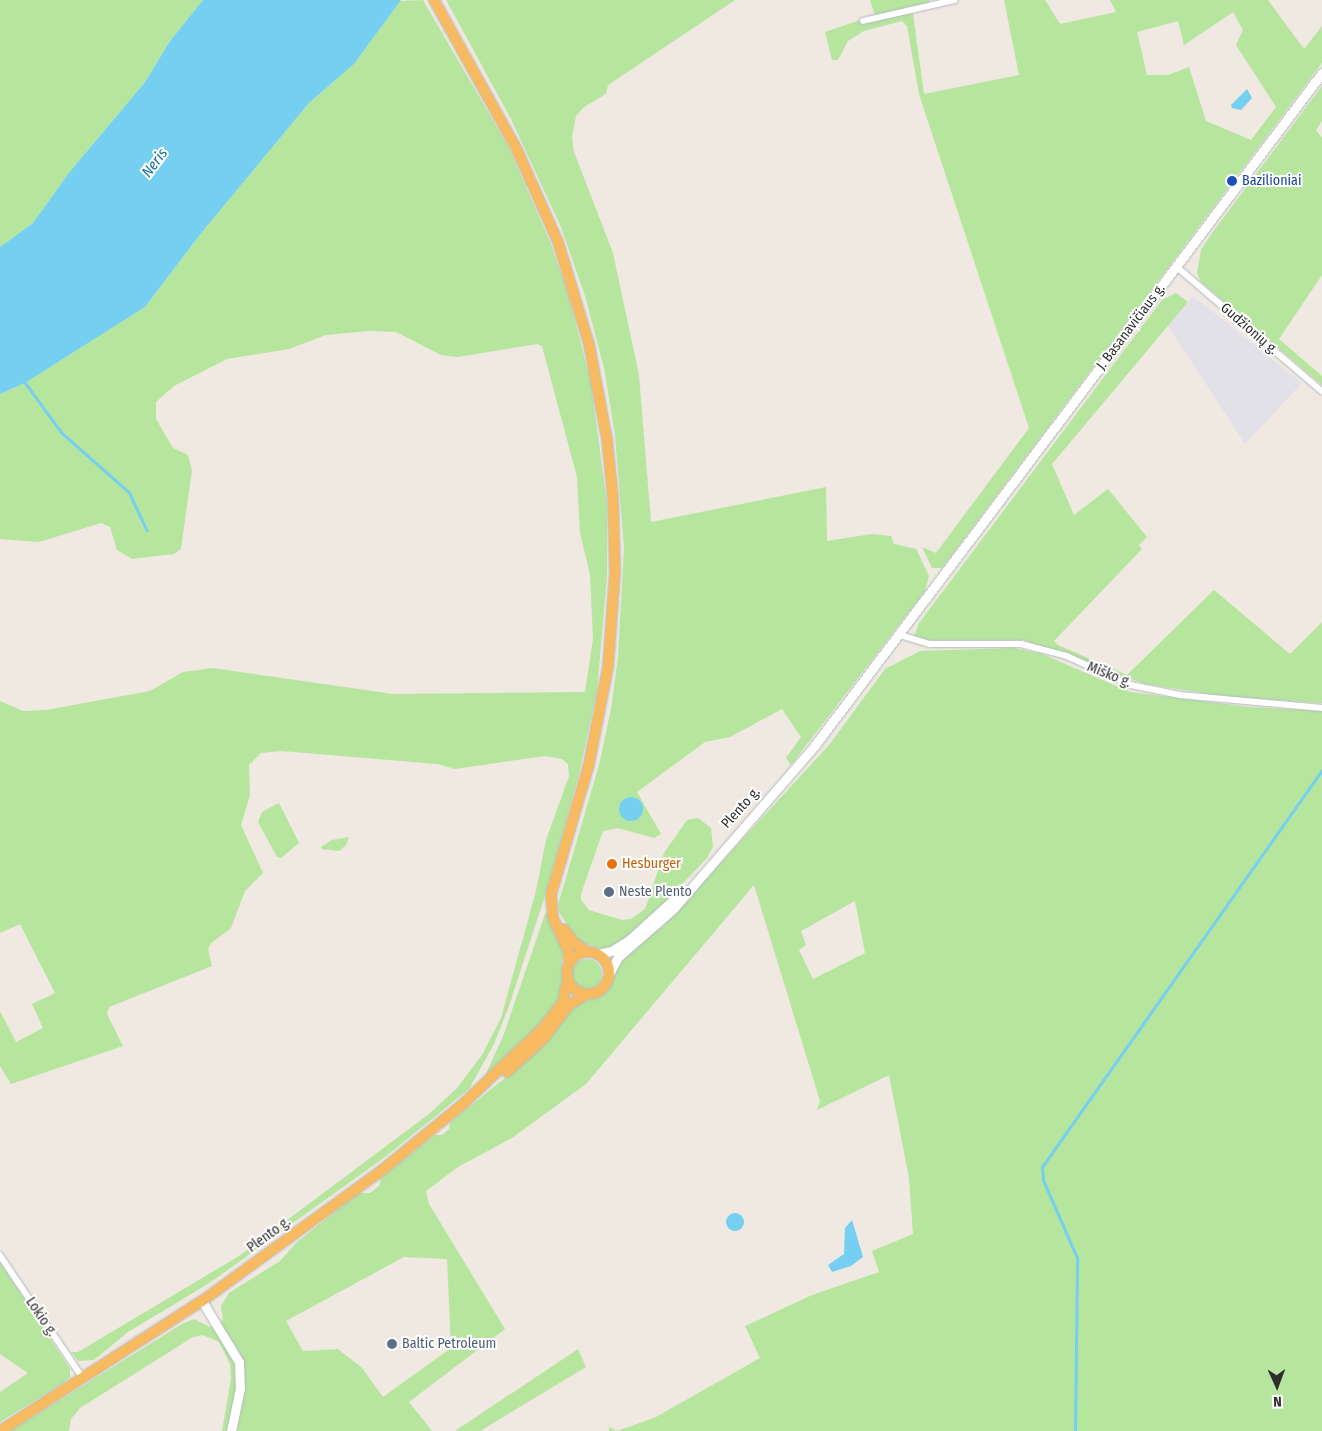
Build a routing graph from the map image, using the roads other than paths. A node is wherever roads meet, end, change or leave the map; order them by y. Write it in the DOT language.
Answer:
graph roads {
  1 [pos="434,0"];
  2 [pos="954,0"];
  3 [pos="863,21"];
  4 [pos="1322,73"];
  5 [pos="1176,266"];
  6 [pos="1322,391"];
  7 [pos="900,635"];
  8 [pos="1322,708"];
  9 [pos="687,889"];
  10 [pos="552,906"];
  11 [pos="593,953"];
  12 [pos="569,962"];
  13 [pos="609,974"];
  14 [pos="568,981"];
  15 [pos="585,994"];
  16 [pos="464,1103"];
  17 [pos="0,1255"];
  18 [pos="202,1301"];
  19 [pos="83,1378"];
  20 [pos="0,1431"];
  21 [pos="231,1431"];
  1 -- 10 [label="highway"];
  2 -- 3 [label="street"];
  4 -- 5 [label="main road, J. Basanavičiaus g."];
  5 -- 6 [label="street, Gudžionių g."];
  5 -- 7 [label="main road, J. Basanavičiaus g."];
  7 -- 8 [label="street, Miško g."];
  7 -- 9 [label="main road, Plento g."];
  9 -- 11 [label="main road, Plento g."];
  9 -- 13 [label="main road, Plento g."];
  10 -- 11 [label="highway"];
  10 -- 12 [label="highway"];
  11 -- 12 [label="highway"];
  11 -- 13 [label="highway"];
  12 -- 14 [label="highway"];
  13 -- 15 [label="highway"];
  14 -- 15 [label="highway"];
  14 -- 16 [label="highway, Plento g."];
  15 -- 16 [label="highway, Plento g."];
  16 -- 18 [label="highway, Plento g."];
  17 -- 19 [label="street, Lokio g."];
  18 -- 19 [label="highway, Plento g."];
  18 -- 21 [label="main road"];
  19 -- 20 [label="highway, Plento g."];
}
